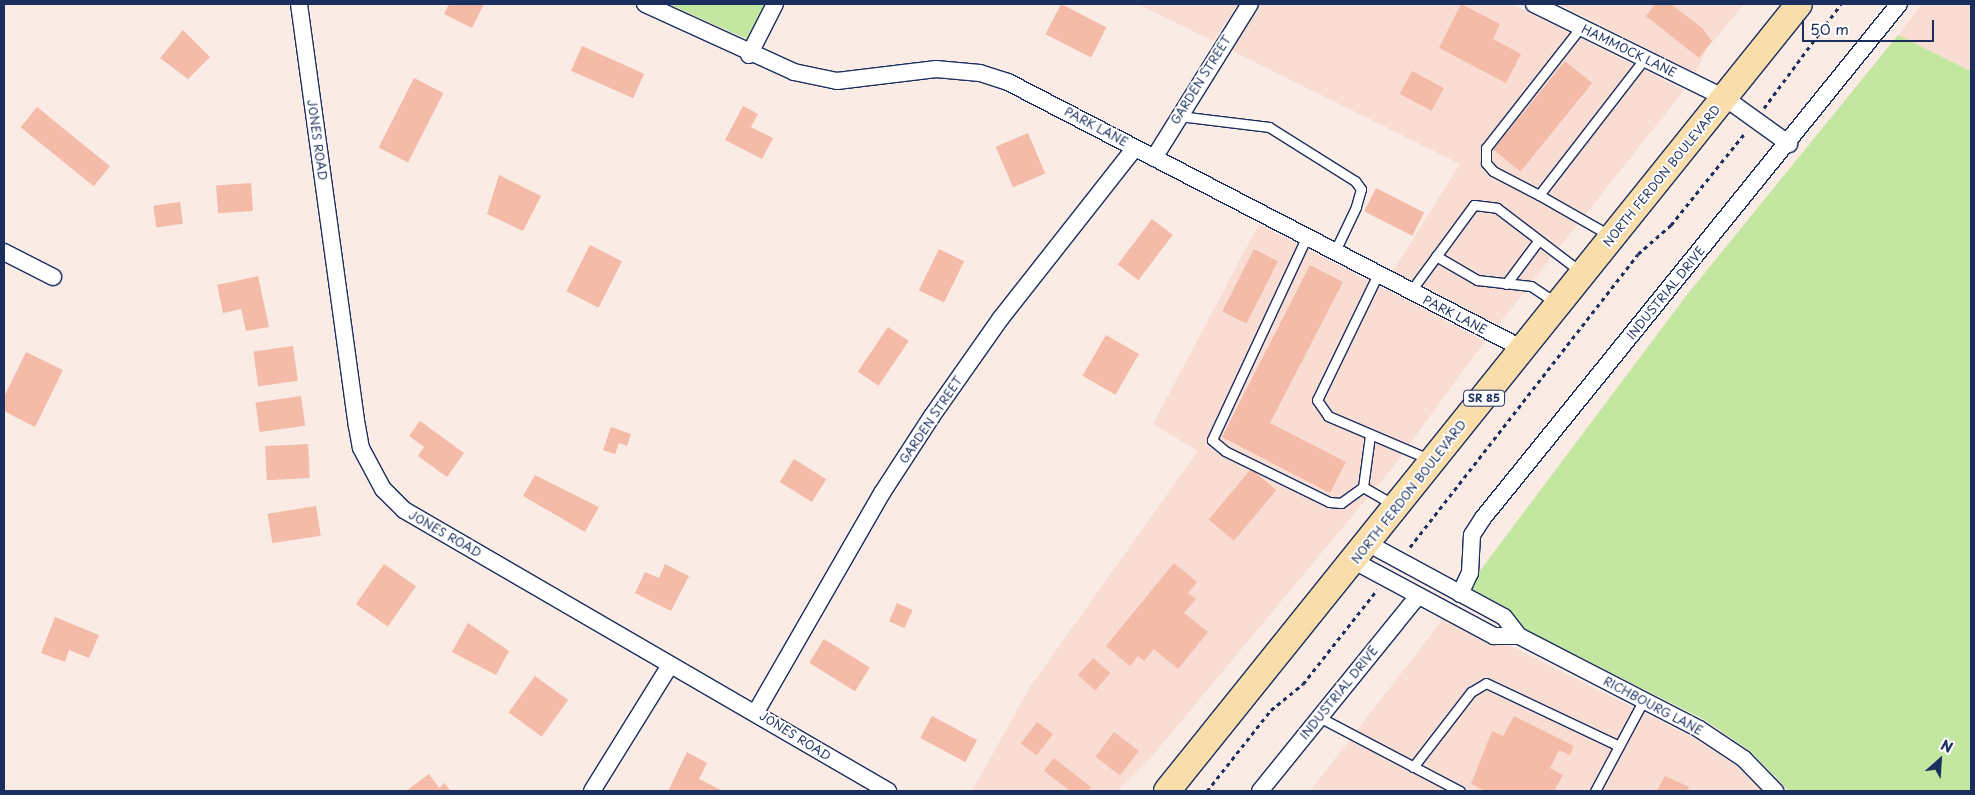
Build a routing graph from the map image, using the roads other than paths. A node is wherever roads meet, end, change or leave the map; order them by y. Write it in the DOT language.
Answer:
graph roads {
  1 [pos="299,4"];
  2 [pos="645,4"];
  3 [pos="775,4"];
  4 [pos="1250,4"];
  5 [pos="1534,4"];
  6 [pos="1799,4"];
  7 [pos="1899,4"];
  8 [pos="1581,27"];
  9 [pos="749,54"];
  10 [pos="1644,59"];
  11 [pos="1725,98"];
  12 [pos="1178,116"];
  13 [pos="1789,144"];
  14 [pos="1135,148"];
  15 [pos="1154,158"];
  16 [pos="1539,195"];
  17 [pos="1307,236"];
  18 [pos="1612,237"];
  19 [pos="1538,241"];
  20 [pos="1335,251"];
  21 [pos="4,252"];
  22 [pos="1436,256"];
  23 [pos="1583,273"];
  24 [pos="1378,274"];
  25 [pos="53,277"];
  26 [pos="1506,284"];
  27 [pos="1410,292"];
  28 [pos="1558,305"];
  29 [pos="1523,349"];
  30 [pos="1370,435"];
  31 [pos="1434,461"];
  32 [pos="1363,487"];
  33 [pos="1397,507"];
  34 [pos="1362,552"];
  35 [pos="1460,594"];
  36 [pos="1418,596"];
  37 [pos="1519,636"];
  38 [pos="670,665"];
  39 [pos="1644,701"];
  40 [pos="756,712"];
  41 [pos="1319,717"];
  42 [pos="1619,746"];
  43 [pos="1413,767"];
  44 [pos="592,791"];
  45 [pos="888,791"];
  46 [pos="1167,791"];
  47 [pos="1260,791"];
  48 [pos="1460,791"];
  49 [pos="1595,791"];
  50 [pos="1776,791"];
  1 -- 38 [label="street, JONES ROAD"];
  2 -- 9 [label="street, PARK LANE"];
  3 -- 9 [label="street"];
  4 -- 12 [label="street, GARDEN STREET"];
  5 -- 8 [label="street, HAMMOCK LANE"];
  6 -- 11 [label="main road, NORTH FERDON BOULEVARD / SR 85"];
  7 -- 13 [label="street, INDUSTRIAL DRIVE"];
  8 -- 10 [label="street, HAMMOCK LANE"];
  8 -- 16 [label="lane"];
  9 -- 14 [label="street, PARK LANE"];
  10 -- 11 [label="street, HAMMOCK LANE"];
  10 -- 16 [label="lane"];
  11 -- 13 [label="street, HAMMOCK LANE"];
  11 -- 18 [label="main road, NORTH FERDON BOULEVARD / SR 85"];
  12 -- 15 [label="street, GARDEN STREET"];
  12 -- 20 [label="lane"];
  13 -- 35 [label="street, INDUSTRIAL DRIVE"];
  14 -- 15 [label="street, PARK LANE"];
  14 -- 40 [label="street, GARDEN STREET"];
  15 -- 17 [label="street, PARK LANE"];
  16 -- 18 [label="lane"];
  17 -- 20 [label="street, PARK LANE"];
  17 -- 32 [label="lane"];
  18 -- 23 [label="main road, NORTH FERDON BOULEVARD / SR 85"];
  19 -- 22 [label="lane"];
  19 -- 23 [label="lane"];
  19 -- 26 [label="lane"];
  20 -- 24 [label="street, PARK LANE"];
  21 -- 25 [label="street"];
  22 -- 26 [label="lane"];
  22 -- 27 [label="lane"];
  23 -- 28 [label="main road, NORTH FERDON BOULEVARD / SR 85"];
  24 -- 27 [label="street, PARK LANE"];
  24 -- 30 [label="lane"];
  26 -- 28 [label="lane"];
  27 -- 29 [label="street, PARK LANE"];
  28 -- 29 [label="main road, NORTH FERDON BOULEVARD / SR 85"];
  29 -- 31 [label="main road, NORTH FERDON BOULEVARD / SR 85"];
  30 -- 31 [label="lane"];
  30 -- 32 [label="lane"];
  31 -- 33 [label="main road, NORTH FERDON BOULEVARD / SR 85"];
  32 -- 33 [label="lane"];
  33 -- 34 [label="main road, NORTH FERDON BOULEVARD / SR 85"];
  34 -- 35 [label="street, RICHBOURG LANE"];
  34 -- 36 [label="street, RICHBOURG LANE"];
  34 -- 46 [label="main road, NORTH FERDON BOULEVARD / SR 85"];
  35 -- 37 [label="street, RICHBOURG LANE"];
  36 -- 37 [label="street, RICHBOURG LANE"];
  36 -- 41 [label="street, INDUSTRIAL DRIVE"];
  37 -- 39 [label="street, RICHBOURG LANE"];
  38 -- 40 [label="street, JONES ROAD"];
  38 -- 44 [label="street"];
  39 -- 42 [label="lane"];
  39 -- 50 [label="street, RICHBOURG LANE"];
  40 -- 45 [label="street, JONES ROAD"];
  41 -- 43 [label="lane"];
  41 -- 47 [label="street, INDUSTRIAL DRIVE"];
  42 -- 43 [label="lane"];
  42 -- 49 [label="lane"];
  43 -- 48 [label="lane"];
}
